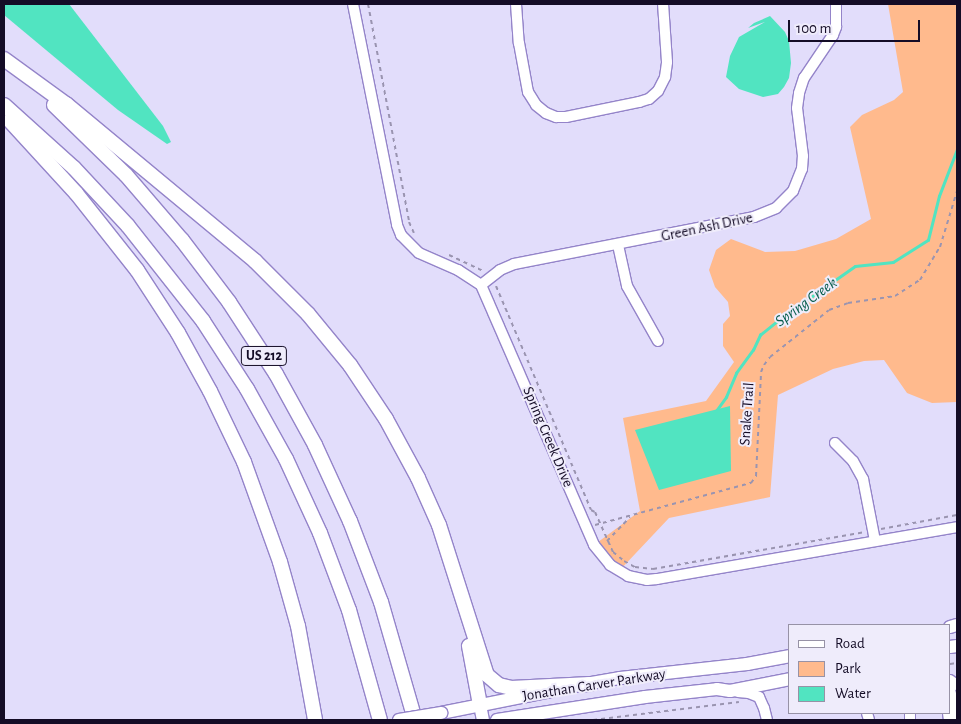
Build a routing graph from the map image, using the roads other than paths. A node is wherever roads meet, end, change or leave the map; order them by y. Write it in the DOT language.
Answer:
graph roads {
  1 [pos="353,4"];
  2 [pos="516,4"];
  3 [pos="662,4"];
  4 [pos="836,4"];
  5 [pos="4,60"];
  6 [pos="4,105"];
  7 [pos="4,115"];
  8 [pos="618,245"];
  9 [pos="481,285"];
  10 [pos="658,341"];
  11 [pos="835,443"];
  12 [pos="957,527"];
  13 [pos="874,536"];
  14 [pos="451,565"];
  15 [pos="788,656"];
  16 [pos="788,679"];
  17 [pos="590,684"];
  18 [pos="730,691"];
  19 [pos="951,694"];
  20 [pos="480,705"];
  21 [pos="957,717"];
  22 [pos="315,720"];
  23 [pos="380,720"];
  24 [pos="400,720"];
  25 [pos="415,720"];
  26 [pos="483,720"];
  27 [pos="497,720"];
  28 [pos="767,720"];
  1 -- 9 [label="street"];
  2 -- 3 [label="street"];
  4 -- 8 [label="street, Green Ash Drive"];
  5 -- 14 [label="highway"];
  5 -- 25 [label="highway, US 212"];
  6 -- 23 [label="highway, US 212"];
  7 -- 22 [label="highway"];
  8 -- 9 [label="street, Green Ash Drive"];
  8 -- 10 [label="street"];
  9 -- 13 [label="street, Spring Creek Drive"];
  11 -- 13 [label="street"];
  12 -- 13 [label="street, Spring Creek Drive"];
  14 -- 17 [label="highway"];
  14 -- 20 [label="highway"];
  15 -- 17 [label="main road, Jonathan Carver Parkway"];
  16 -- 18 [label="main road, Jonathan Carver Parkway"];
  17 -- 20 [label="main road, Jonathan Carver Parkway"];
  18 -- 27 [label="main road, Jonathan Carver Parkway"];
  18 -- 28 [label="street"];
  19 -- 21 [label="street"];
  20 -- 24 [label="main road, Jonathan Carver Parkway, bridge"];
  20 -- 26 [label="main road"];
}
